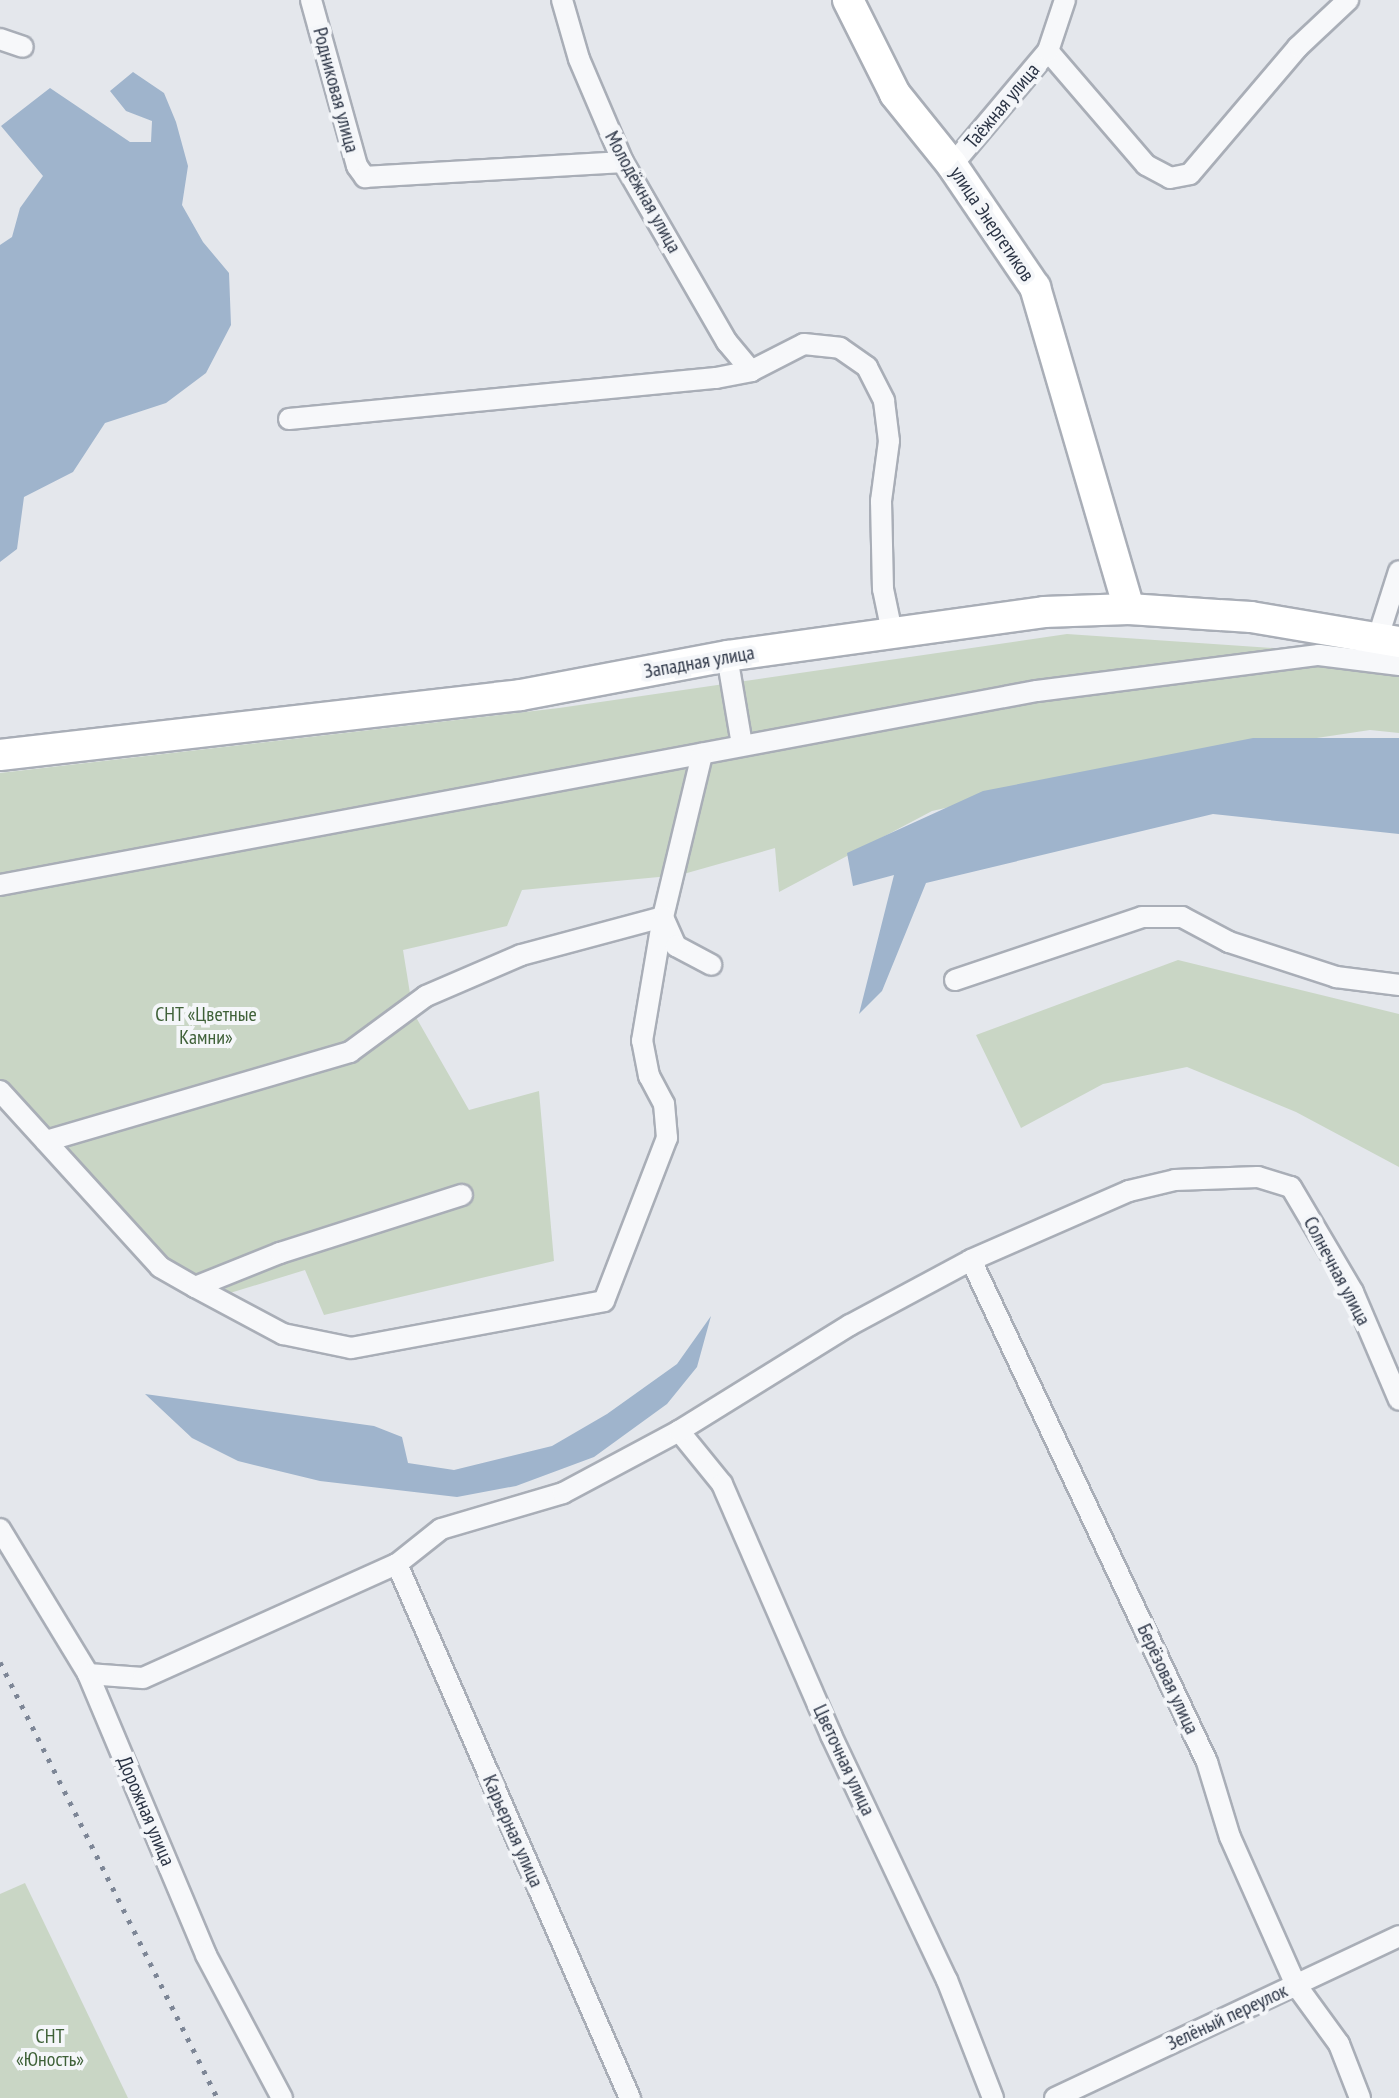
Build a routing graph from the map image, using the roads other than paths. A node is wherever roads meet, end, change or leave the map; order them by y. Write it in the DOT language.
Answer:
graph roads {
  1 [pos="311,0"];
  2 [pos="562,0"];
  3 [pos="848,0"];
  4 [pos="1065,0"];
  5 [pos="1348,0"];
  6 [pos="0,39"];
  7 [pos="23,47"];
  8 [pos="1048,51"];
  9 [pos="623,162"];
  10 [pos="952,165"];
  11 [pos="751,371"];
  12 [pos="289,419"];
  13 [pos="1399,571"];
  14 [pos="1129,609"];
  15 [pos="892,632"];
  16 [pos="1389,640"];
  17 [pos="727,656"];
  18 [pos="1399,665"];
  19 [pos="742,745"];
  20 [pos="702,754"];
  21 [pos="0,755"];
  22 [pos="0,885"];
  23 [pos="663,917"];
  24 [pos="711,965"];
  25 [pos="955,980"];
  26 [pos="1399,985"];
  27 [pos="0,1091"];
  28 [pos="46,1141"];
  29 [pos="462,1195"];
  30 [pos="971,1260"];
  31 [pos="195,1287"];
  32 [pos="1399,1400"];
  33 [pos="679,1431"];
  34 [pos="0,1529"];
  35 [pos="397,1564"];
  36 [pos="88,1674"];
  37 [pos="1399,1936"];
  38 [pos="1296,1985"];
  39 [pos="282,2098"];
  40 [pos="630,2098"];
  41 [pos="993,2098"];
  42 [pos="1055,2098"];
  43 [pos="1360,2098"];
  1 -- 9 [label="street, Родниковая улица"];
  2 -- 9 [label="street, Молодёжная улица"];
  3 -- 10 [label="main road, улица Энергетиков"];
  4 -- 8 [label="street, Таёжная улица"];
  5 -- 8 [label="street"];
  6 -- 7 [label="street"];
  8 -- 10 [label="street, Таёжная улица"];
  9 -- 11 [label="street, Молодёжная улица"];
  10 -- 14 [label="main road, улица Энергетиков"];
  11 -- 12 [label="street"];
  11 -- 15 [label="street"];
  13 -- 16 [label="street"];
  14 -- 15 [label="main road, Западная улица"];
  14 -- 16 [label="main road, Западная улица"];
  15 -- 17 [label="main road, Западная улица"];
  17 -- 19 [label="street"];
  17 -- 21 [label="main road, Западная улица"];
  18 -- 19 [label="street"];
  19 -- 20 [label="street"];
  20 -- 22 [label="street"];
  20 -- 23 [label="street"];
  23 -- 24 [label="street"];
  23 -- 28 [label="street"];
  23 -- 31 [label="street"];
  25 -- 26 [label="street"];
  27 -- 28 [label="street"];
  28 -- 31 [label="street"];
  29 -- 31 [label="street"];
  30 -- 32 [label="street, Солнечная улица"];
  30 -- 33 [label="street"];
  30 -- 38 [label="street, Берёзовая улица"];
  33 -- 35 [label="street"];
  33 -- 41 [label="street, Цветочная улица"];
  34 -- 36 [label="street, Дорожная улица"];
  35 -- 36 [label="street"];
  35 -- 40 [label="street, Карьерная улица"];
  36 -- 39 [label="street, Дорожная улица"];
  37 -- 38 [label="street, Зелёный переулок"];
  38 -- 42 [label="street, Зелёный переулок"];
  38 -- 43 [label="street, Берёзовая улица"];
}
